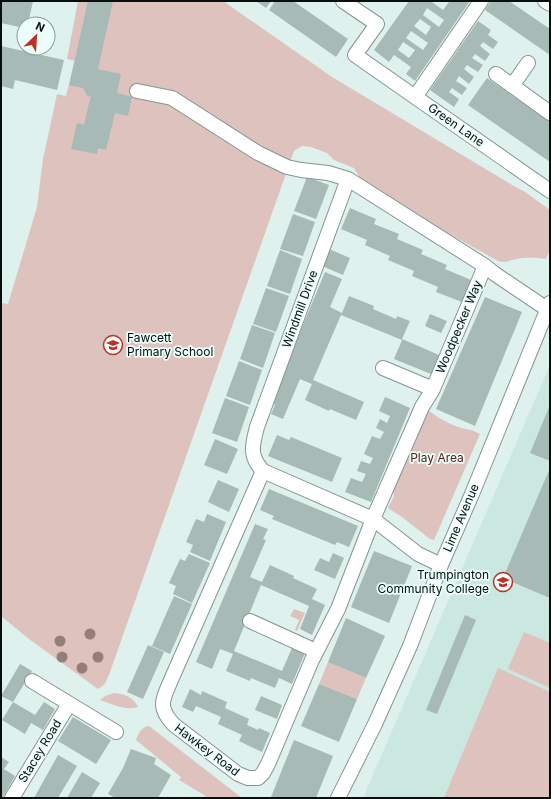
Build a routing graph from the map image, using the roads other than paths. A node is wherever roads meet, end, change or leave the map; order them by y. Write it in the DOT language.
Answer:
graph roads {
  1 [pos="344,1"];
  2 [pos="481,1"];
  3 [pos="546,1"];
  4 [pos="550,4"];
  5 [pos="528,63"];
  6 [pos="496,74"];
  7 [pos="512,86"];
  8 [pos="137,90"];
  9 [pos="415,97"];
  10 [pos="549,110"];
  11 [pos="348,179"];
  12 [pos="550,191"];
  13 [pos="485,266"];
  14 [pos="549,306"];
  15 [pos="544,335"];
  16 [pos="383,368"];
  17 [pos="433,389"];
  18 [pos="263,471"];
  19 [pos="373,520"];
  20 [pos="441,565"];
  21 [pos="250,621"];
  22 [pos="316,652"];
  23 [pos="32,681"];
  24 [pos="69,704"];
  25 [pos="116,732"];
  26 [pos="12,798"];
  27 [pos="338,798"];
  1 -- 9 [label="street, Green Lane"];
  2 -- 9 [label="street"];
  3 -- 4 [label="street"];
  5 -- 7 [label="street"];
  6 -- 7 [label="street"];
  7 -- 10 [label="street"];
  8 -- 11 [label="street"];
  9 -- 12 [label="street, Green Lane"];
  11 -- 13 [label="street"];
  11 -- 18 [label="street, Windmill Drive"];
  13 -- 14 [label="street"];
  13 -- 17 [label="street, Woodpecker Way"];
  14 -- 15 [label="street, Lime Avenue"];
  15 -- 20 [label="street, Lime Avenue"];
  16 -- 17 [label="street, Woodpecker Way"];
  17 -- 19 [label="street, Woodpecker Way"];
  18 -- 19 [label="street"];
  18 -- 22 [label="street, Hawkey Road"];
  19 -- 20 [label="street"];
  19 -- 22 [label="street, Hawkey Road"];
  20 -- 27 [label="street, Lime Avenue"];
  21 -- 22 [label="street"];
  23 -- 24 [label="street"];
  24 -- 25 [label="street"];
  24 -- 26 [label="street, Stacey Road"];
}
